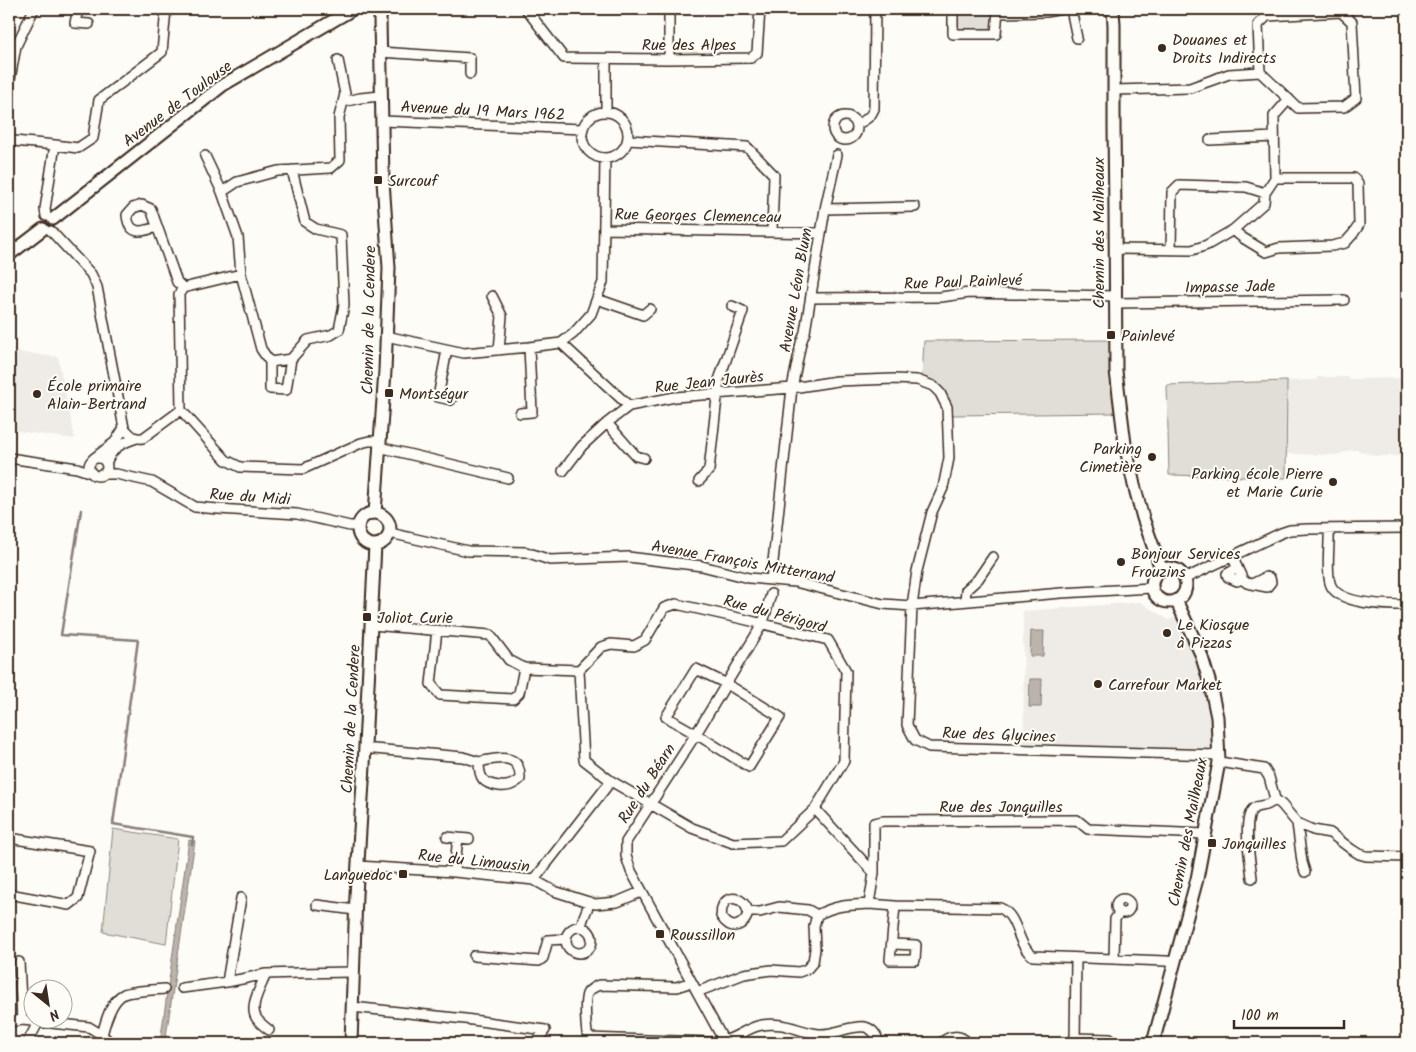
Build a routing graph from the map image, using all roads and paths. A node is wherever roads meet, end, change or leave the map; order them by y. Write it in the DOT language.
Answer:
graph roads {
  1 [pos="34,9"];
  2 [pos="78,9"];
  3 [pos="166,9"];
  4 [pos="354,9"];
  5 [pos="382,9"];
  6 [pos="526,9"];
  7 [pos="670,9"];
  8 [pos="760,9"];
  9 [pos="875,9"];
  10 [pos="954,9"];
  11 [pos="1061,9"];
  12 [pos="1072,9"];
  13 [pos="1113,9"];
  14 [pos="998,11"];
  15 [pos="88,24"];
  16 [pos="1077,38"];
  17 [pos="380,52"];
  18 [pos="606,59"];
  19 [pos="669,59"];
  20 [pos="338,60"];
  21 [pos="1260,72"];
  22 [pos="470,74"];
  23 [pos="9,85"];
  24 [pos="1114,90"];
  25 [pos="381,96"];
  26 [pos="1289,100"];
  27 [pos="344,102"];
  28 [pos="606,112"];
  29 [pos="382,121"];
  30 [pos="857,124"];
  31 [pos="583,129"];
  32 [pos="1274,138"];
  33 [pos="628,140"];
  34 [pos="1210,140"];
  35 [pos="9,144"];
  36 [pos="55,145"];
  37 [pos="836,155"];
  38 [pos="205,156"];
  39 [pos="605,158"];
  40 [pos="292,170"];
  41 [pos="1274,178"];
  42 [pos="222,192"];
  43 [pos="1265,193"];
  44 [pos="915,207"];
  45 [pos="825,209"];
  46 [pos="50,218"];
  47 [pos="157,227"];
  48 [pos="604,229"];
  49 [pos="47,230"];
  50 [pos="1233,230"];
  51 [pos="772,231"];
  52 [pos="821,233"];
  53 [pos="1116,249"];
  54 [pos="1171,249"];
  55 [pos="9,255"];
  56 [pos="241,274"];
  57 [pos="183,288"];
  58 [pos="492,296"];
  59 [pos="811,298"];
  60 [pos="597,299"];
  61 [pos="1115,299"];
  62 [pos="1344,300"];
  63 [pos="732,306"];
  64 [pos="650,309"];
  65 [pos="386,336"];
  66 [pos="561,343"];
  67 [pos="529,347"];
  68 [pos="447,350"];
  69 [pos="499,350"];
  70 [pos="291,359"];
  71 [pos="270,362"];
  72 [pos="792,388"];
  73 [pos="718,394"];
  74 [pos="451,400"];
  75 [pos="630,406"];
  76 [pos="182,410"];
  77 [pos="520,413"];
  78 [pos="607,423"];
  79 [pos="124,428"];
  80 [pos="137,438"];
  81 [pos="379,444"];
  82 [pos="9,458"];
  83 [pos="644,458"];
  84 [pos="91,461"];
  85 [pos="106,465"];
  86 [pos="77,468"];
  87 [pos="563,471"];
  88 [pos="97,474"];
  89 [pos="116,474"];
  90 [pos="508,478"];
  91 [pos="698,481"];
  92 [pos="375,513"];
  93 [pos="358,526"];
  94 [pos="1407,528"];
  95 [pos="1328,529"];
  96 [pos="390,533"];
  97 [pos="375,545"];
  98 [pos="1232,556"];
  99 [pos="993,557"];
  100 [pos="1163,570"];
  101 [pos="1184,578"];
  102 [pos="771,580"];
  103 [pos="1252,584"];
  104 [pos="1152,588"];
  105 [pos="771,594"];
  106 [pos="1176,600"];
  107 [pos="965,601"];
  108 [pos="1407,605"];
  109 [pos="912,606"];
  110 [pos="763,624"];
  111 [pos="372,625"];
  112 [pos="437,630"];
  113 [pos="524,668"];
  114 [pos="579,670"];
  115 [pos="727,684"];
  116 [pos="696,734"];
  117 [pos="365,749"];
  118 [pos="1219,758"];
  119 [pos="479,762"];
  120 [pos="611,781"];
  121 [pos="1275,799"];
  122 [pos="650,803"];
  123 [pos="815,810"];
  124 [pos="1297,823"];
  125 [pos="1205,834"];
  126 [pos="447,837"];
  127 [pos="9,838"];
  128 [pos="458,838"];
  129 [pos="469,840"];
  130 [pos="1407,857"];
  131 [pos="358,866"];
  132 [pos="454,872"];
  133 [pos="1305,872"];
  134 [pos="874,873"];
  135 [pos="1252,878"];
  136 [pos="534,880"];
  137 [pos="641,892"];
  138 [pos="9,894"];
  139 [pos="241,898"];
  140 [pos="590,902"];
  141 [pos="869,904"];
  142 [pos="317,906"];
  143 [pos="895,906"];
  144 [pos="355,910"];
  145 [pos="748,912"];
  146 [pos="1119,913"];
  147 [pos="817,915"];
  148 [pos="581,927"];
  149 [pos="566,939"];
  150 [pos="892,944"];
  151 [pos="474,956"];
  152 [pos="1076,958"];
  153 [pos="1114,959"];
  154 [pos="19,962"];
  155 [pos="1175,962"];
  156 [pos="352,972"];
  157 [pos="266,974"];
  158 [pos="227,982"];
  159 [pos="691,982"];
  160 [pos="182,988"];
  161 [pos="164,989"];
  162 [pos="697,992"];
  163 [pos="352,1007"];
  164 [pos="22,1020"];
  165 [pos="9,1022"];
  166 [pos="72,1025"];
  167 [pos="34,1030"];
  168 [pos="269,1030"];
  169 [pos="1110,1039"];
  170 [pos="1075,1040"];
  171 [pos="107,1041"];
  172 [pos="587,1041"];
  173 [pos="724,1042"];
  174 [pos="27,1043"];
  175 [pos="351,1043"];
  176 [pos="536,1043"];
  177 [pos="879,1043"];
  178 [pos="940,1043"];
  179 [pos="968,1043"];
  180 [pos="1153,1043"];
  1 -- 23 [label="street"];
  2 -- 15 [label="street"];
  3 -- 36 [label="street"];
  4 -- 46 [label="street, Avenue de Toulouse"];
  5 -- 17 [label="street, Chemin de la Cendere"];
  6 -- 18 [label="street, Rue des Alpes"];
  7 -- 19 [label="street"];
  8 -- 19 [label="street, Rue des Alpes"];
  9 -- 30 [label="street"];
  10 -- 14 [label="street"];
  11 -- 14 [label="street"];
  12 -- 16 [label="street"];
  13 -- 24 [label="street, Chemin des Mailheaux"];
  17 -- 22 [label="street"];
  17 -- 25 [label="street, Chemin de la Cendere"];
  18 -- 19 [label="street, Rue des Alpes"];
  18 -- 28 [label="street"];
  20 -- 27 [label="street"];
  21 -- 24 [label="street"];
  21 -- 26 [label="street"];
  21 -- 26 [label="street"];
  24 -- 53 [label="street, Chemin des Mailheaux"];
  25 -- 27 [label="street"];
  25 -- 29 [label="street, Chemin de la Cendere"];
  26 -- 32 [label="street"];
  27 -- 40 [label="street"];
  28 -- 31 [label="street, Avenue du 19 Mars 1962"];
  28 -- 33 [label="street"];
  29 -- 31 [label="street, Avenue du 19 Mars 1962"];
  29 -- 65 [label="street, Chemin de la Cendere"];
  31 -- 39 [label="street, Avenue du 19 Mars 1962"];
  32 -- 34 [label="street"];
  32 -- 41 [label="street"];
  33 -- 39 [label="street"];
  33 -- 51 [label="street"];
  35 -- 36 [label="street"];
  36 -- 46 [label="street"];
  37 -- 45 [label="street, Avenue Léon Blum"];
  38 -- 42 [label="street"];
  39 -- 48 [label="street"];
  40 -- 42 [label="street"];
  40 -- 70 [label="street"];
  41 -- 43 [label="street"];
  41 -- 50 [label="street"];
  42 -- 56 [label="street"];
  43 -- 50 [label="street"];
  43 -- 54 [label="street"];
  44 -- 45 [label="street"];
  45 -- 52 [label="street, Avenue Léon Blum"];
  46 -- 49 [label="street"];
  47 -- 57 [label="street"];
  48 -- 51 [label="street, Rue Georges Clemenceau"];
  48 -- 60 [label="street"];
  49 -- 55 [label="street"];
  49 -- 79 [label="street"];
  50 -- 54 [label="street"];
  51 -- 52 [label="street, Rue Georges Clemenceau"];
  52 -- 59 [label="street, Avenue Léon Blum"];
  53 -- 54 [label="street"];
  53 -- 61 [label="street, Chemin des Mailheaux"];
  56 -- 57 [label="street"];
  56 -- 71 [label="street"];
  57 -- 76 [label="street"];
  58 -- 69 [label="street"];
  59 -- 61 [label="street, Rue Paul Painlevé"];
  59 -- 72 [label="street, Avenue Léon Blum"];
  60 -- 64 [label="street"];
  60 -- 66 [label="street"];
  61 -- 62 [label="street, Impasse Jade"];
  61 -- 100 [label="street, Chemin des Mailheaux"];
  63 -- 73 [label="street"];
  65 -- 68 [label="street"];
  65 -- 81 [label="street, Chemin de la Cendere"];
  66 -- 67 [label="street"];
  66 -- 75 [label="street"];
  67 -- 69 [label="street"];
  67 -- 77 [label="street"];
  68 -- 69 [label="street"];
  68 -- 74 [label="street"];
  70 -- 71 [label="street"];
  70 -- 71 [label="street"];
  72 -- 73 [label="street, Rue Jean Jaurès"];
  72 -- 102 [label="street, Avenue Léon Blum"];
  72 -- 109 [label="street, Rue Jean Jaurès"];
  73 -- 75 [label="street, Rue Jean Jaurès"];
  73 -- 91 [label="street"];
  75 -- 78 [label="street"];
  76 -- 80 [label="street"];
  76 -- 81 [label="street"];
  78 -- 83 [label="street"];
  78 -- 87 [label="street"];
  79 -- 80 [label="street"];
  79 -- 84 [label="street"];
  80 -- 85 [label="street"];
  81 -- 90 [label="street"];
  81 -- 92 [label="street, Chemin de la Cendere"];
  82 -- 86 [label="street, Rue du Midi"];
  84 -- 85 [label="street, Rue du Midi"];
  84 -- 86 [label="street, Rue du Midi"];
  84 -- 88 [label="street"];
  85 -- 88 [label="street"];
  85 -- 89 [label="street, Rue du Midi"];
  86 -- 88 [label="street, Rue du Midi"];
  88 -- 89 [label="street, Rue du Midi"];
  89 -- 93 [label="street, Rue du Midi"];
  92 -- 93 [label="street"];
  92 -- 96 [label="street"];
  93 -- 97 [label="street"];
  94 -- 95 [label="street"];
  95 -- 98 [label="street"];
  95 -- 108 [label="street"];
  96 -- 97 [label="street"];
  96 -- 102 [label="street, Avenue François Mitterrand"];
  97 -- 111 [label="street, Chemin de la Cendere"];
  98 -- 101 [label="street"];
  98 -- 103 [label="street"];
  99 -- 107 [label="street"];
  100 -- 101 [label="street"];
  100 -- 104 [label="street"];
  101 -- 106 [label="street"];
  102 -- 109 [label="street, Avenue François Mitterrand"];
  104 -- 106 [label="street"];
  104 -- 107 [label="street, Avenue François Mitterrand"];
  105 -- 110 [label="street, Rue du Béarn"];
  106 -- 118 [label="street, Chemin des Mailheaux"];
  107 -- 109 [label="street, Avenue François Mitterrand"];
  109 -- 118 [label="street, Rue des Glycines"];
  110 -- 114 [label="street, Rue du Périgord"];
  110 -- 115 [label="street, Rue du Béarn"];
  110 -- 123 [label="street, Rue du Périgord"];
  111 -- 112 [label="street"];
  111 -- 117 [label="street, Chemin de la Cendere"];
  112 -- 113 [label="street"];
  112 -- 113 [label="street"];
  113 -- 114 [label="street"];
  114 -- 120 [label="street, Rue du Périgord"];
  115 -- 116 [label="street, Rue du Béarn"];
  115 -- 116 [label="street"];
  115 -- 116 [label="street"];
  116 -- 122 [label="street, Rue du Béarn"];
  117 -- 119 [label="street"];
  117 -- 131 [label="street, Chemin de la Cendere"];
  118 -- 121 [label="street, Rue des Glycines"];
  118 -- 125 [label="street, Chemin des Mailheaux"];
  119 -- 119 [label="street"];
  120 -- 122 [label="street, Rue du Périgord"];
  120 -- 136 [label="street"];
  121 -- 124 [label="street"];
  121 -- 135 [label="street"];
  122 -- 123 [label="street, Rue du Périgord"];
  122 -- 137 [label="street, Rue du Béarn"];
  123 -- 134 [label="street"];
  124 -- 130 [label="street"];
  124 -- 133 [label="street"];
  125 -- 134 [label="street, Rue des Jonquilles"];
  125 -- 155 [label="street, Chemin des Mailheaux"];
  126 -- 128 [label="street"];
  127 -- 138 [label="street"];
  128 -- 129 [label="street"];
  128 -- 132 [label="street"];
  131 -- 132 [label="street, Rue du Limousin"];
  131 -- 144 [label="street, Chemin de la Cendere"];
  132 -- 136 [label="street, Rue du Limousin"];
  134 -- 141 [label="street"];
  136 -- 140 [label="street, Rue du Limousin"];
  137 -- 140 [label="street, Rue du Limousin"];
  137 -- 159 [label="street, Rue du Béarn"];
  139 -- 158 [label="street"];
  140 -- 148 [label="street"];
  141 -- 143 [label="street"];
  141 -- 147 [label="street"];
  142 -- 144 [label="street"];
  143 -- 150 [label="street"];
  143 -- 152 [label="street"];
  144 -- 156 [label="street, Chemin de la Cendere"];
  145 -- 147 [label="street"];
  146 -- 153 [label="street"];
  147 -- 162 [label="street"];
  148 -- 149 [label="street"];
  148 -- 149 [label="street"];
  149 -- 151 [label="street"];
  152 -- 153 [label="street"];
  152 -- 170 [label="street"];
  153 -- 155 [label="street"];
  154 -- 164 [label="street"];
  155 -- 180 [label="street, Chemin des Mailheaux"];
  156 -- 157 [label="street"];
  156 -- 163 [label="street, Chemin de la Cendere"];
  157 -- 158 [label="street"];
  157 -- 168 [label="street"];
  158 -- 160 [label="street"];
  159 -- 162 [label="street, Rue du Béarn"];
  159 -- 172 [label="street"];
  161 -- 171 [label="street"];
  162 -- 173 [label="street, Rue du Béarn"];
  163 -- 175 [label="street, Chemin de la Cendere"];
  163 -- 176 [label="street"];
  164 -- 165 [label="street"];
  166 -- 171 [label="street"];
  167 -- 174 [label="street"];
  169 -- 170 [label="street"];
  172 -- 173 [label="street"];
  173 -- 177 [label="street"];
  178 -- 179 [label="street"];
}
